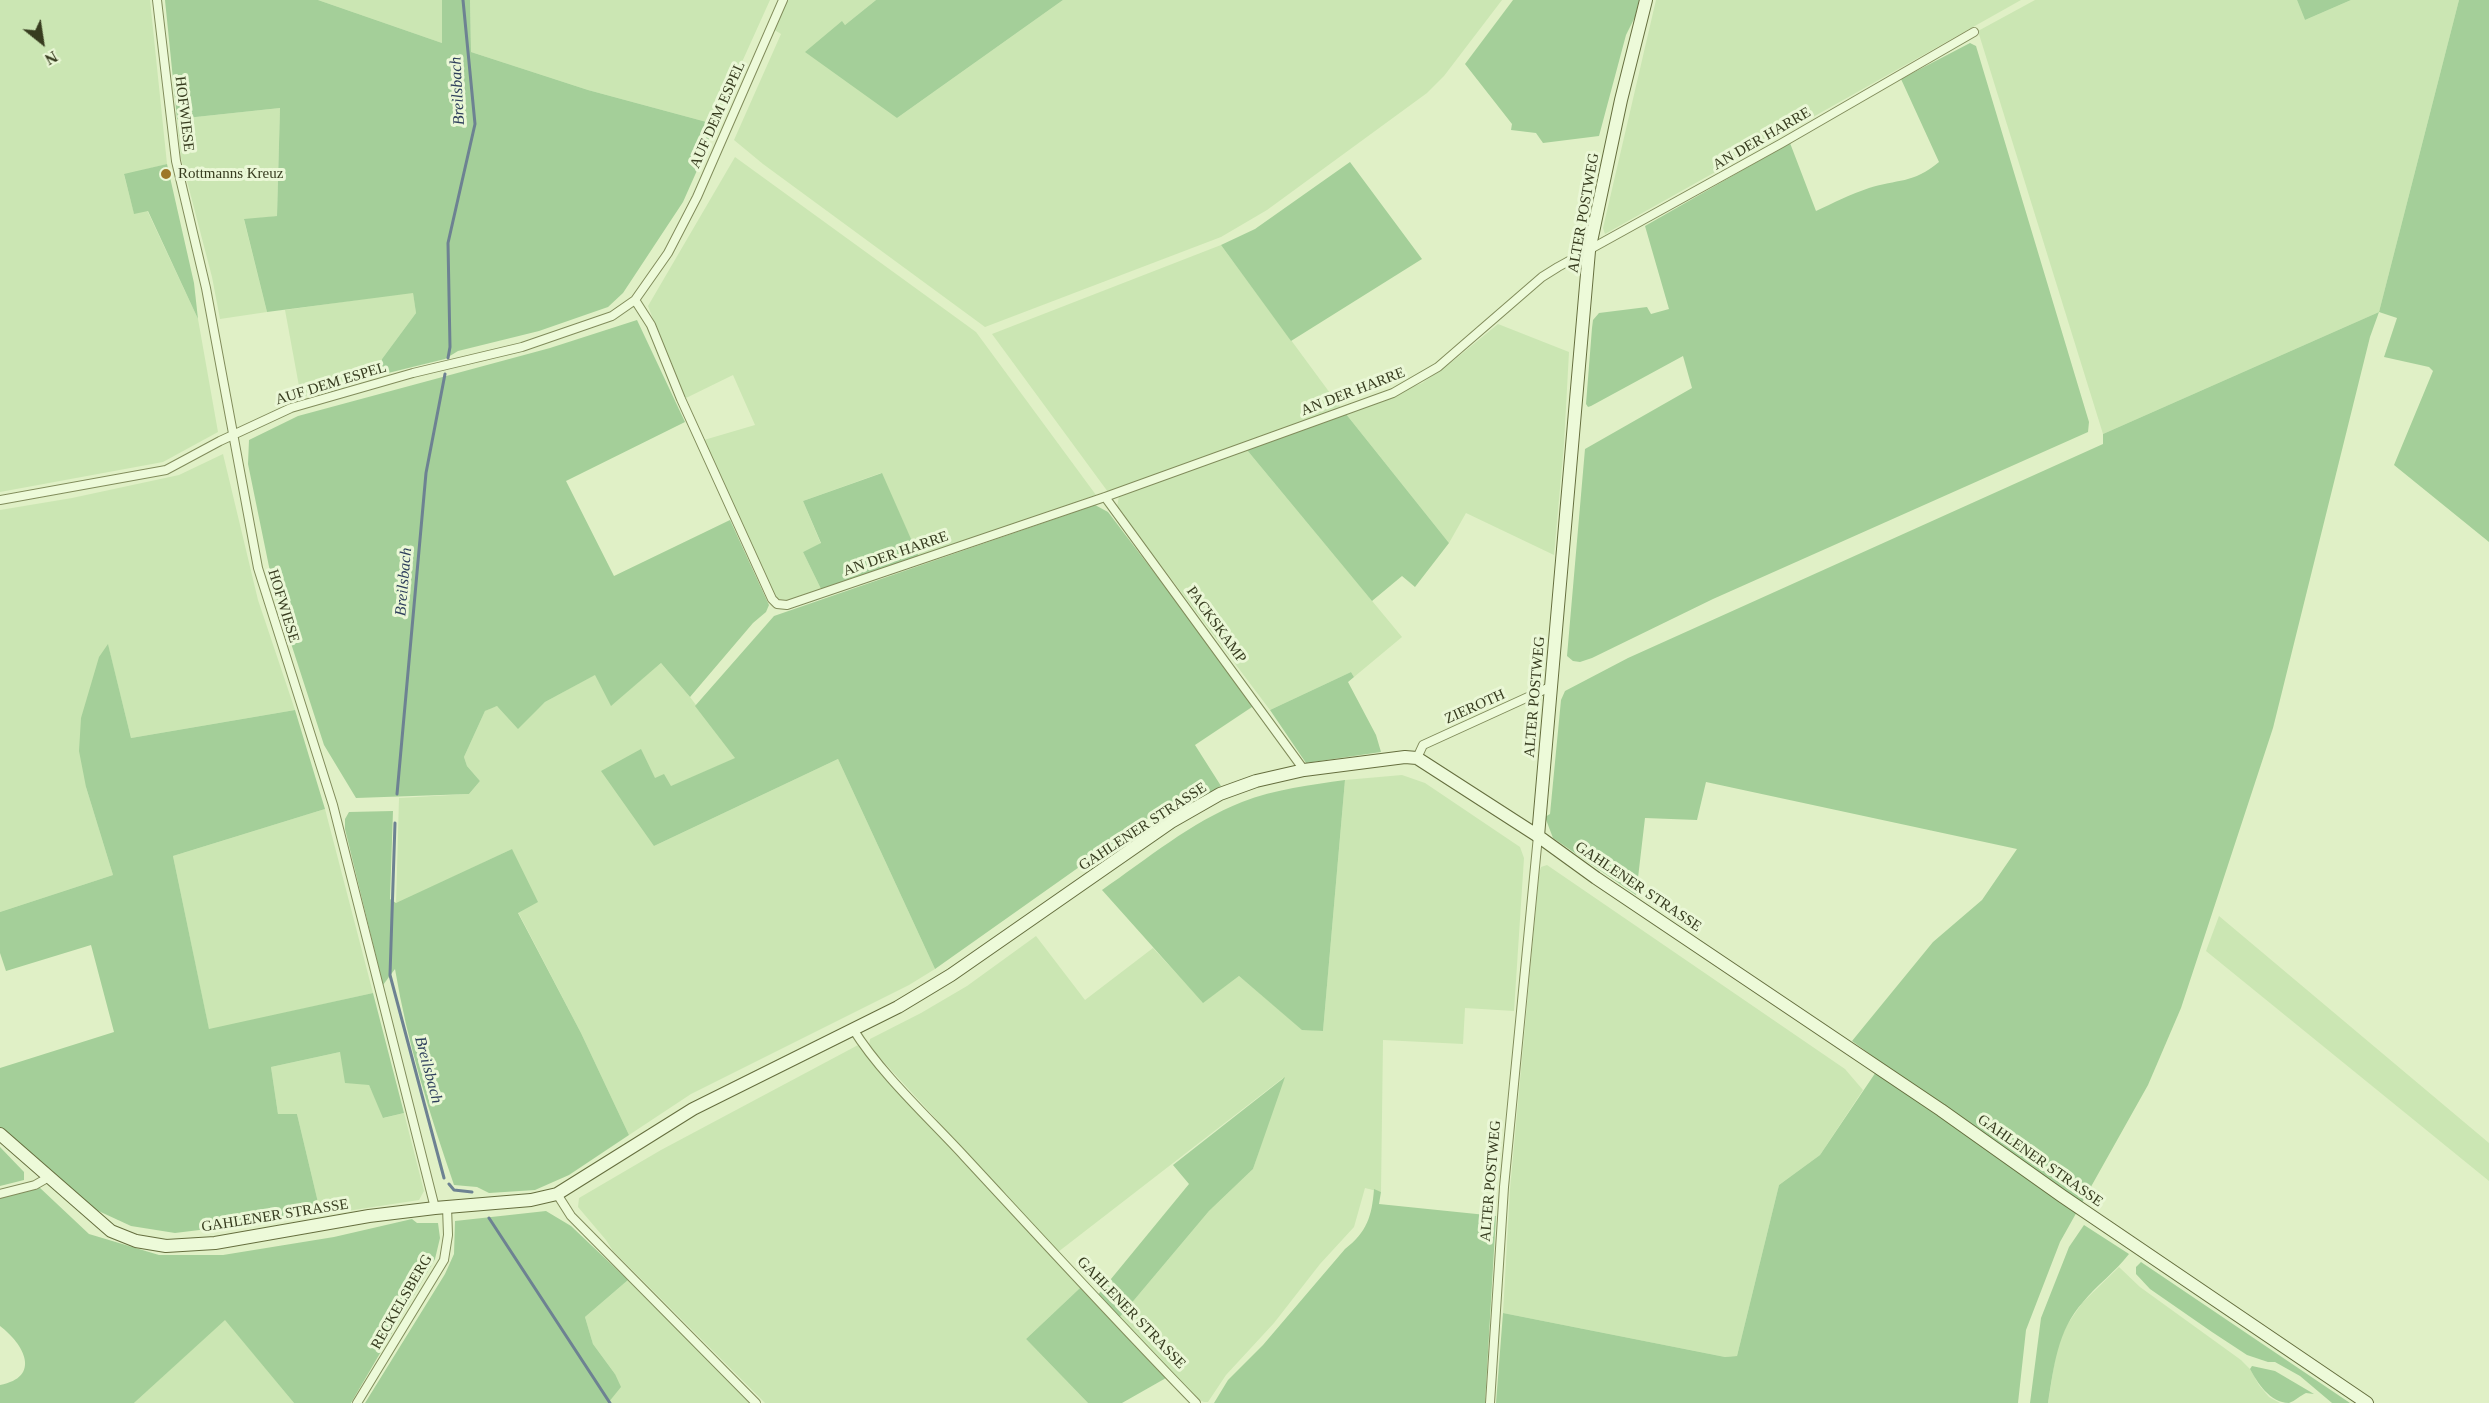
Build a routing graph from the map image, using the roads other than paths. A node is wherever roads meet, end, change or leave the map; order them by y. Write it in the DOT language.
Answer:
graph roads {
  1 [pos="157,0"];
  2 [pos="783,0"];
  3 [pos="1646,0"];
  4 [pos="1974,32"];
  5 [pos="1589,251"];
  6 [pos="635,300"];
  7 [pos="234,434"];
  8 [pos="1105,497"];
  9 [pos="0,500"];
  10 [pos="1550,687"];
  11 [pos="1417,758"];
  12 [pos="1304,770"];
  13 [pos="1538,836"];
  14 [pos="853,1029"];
  15 [pos="0,1134"];
  16 [pos="49,1177"];
  17 [pos="0,1194"];
  18 [pos="557,1194"];
  19 [pos="441,1207"];
  20 [pos="357,1403"];
  21 [pos="756,1403"];
  22 [pos="1196,1403"];
  23 [pos="1490,1403"];
  24 [pos="2367,1403"];
  1 -- 7 [label="street, HOFWIESE"];
  2 -- 6 [label="street, AUF DEM ESPEL"];
  3 -- 5 [label="main road, ALTER POSTWEG"];
  4 -- 5 [label="street, AN DER HARRE"];
  5 -- 8 [label="street, AN DER HARRE"];
  5 -- 10 [label="main road, ALTER POSTWEG"];
  6 -- 7 [label="street, AUF DEM ESPEL"];
  6 -- 8 [label="street, AN DER HARRE"];
  7 -- 9 [label="street, AUF DEM ESPEL"];
  7 -- 19 [label="street, HOFWIESE"];
  8 -- 12 [label="street, PACKSKAMP"];
  10 -- 11 [label="street, ZIEROTH"];
  10 -- 13 [label="main road, ALTER POSTWEG"];
  11 -- 12 [label="main road, GAHLENER STRASSE"];
  11 -- 13 [label="main road, GAHLENER STRASSE"];
  12 -- 14 [label="main road, GAHLENER STRASSE"];
  13 -- 23 [label="street, ALTER POSTWEG"];
  13 -- 24 [label="main road, GAHLENER STRASSE"];
  14 -- 18 [label="main road, GAHLENER STRASSE"];
  14 -- 22 [label="street, GAHLENER STRASSE"];
  15 -- 16 [label="main road, GAHLENER STRASSE"];
  16 -- 17 [label="street"];
  16 -- 19 [label="main road, GAHLENER STRASSE"];
  18 -- 19 [label="main road, GAHLENER STRASSE"];
  18 -- 21 [label="street"];
  19 -- 20 [label="street, RECKELSBERG"];
}
